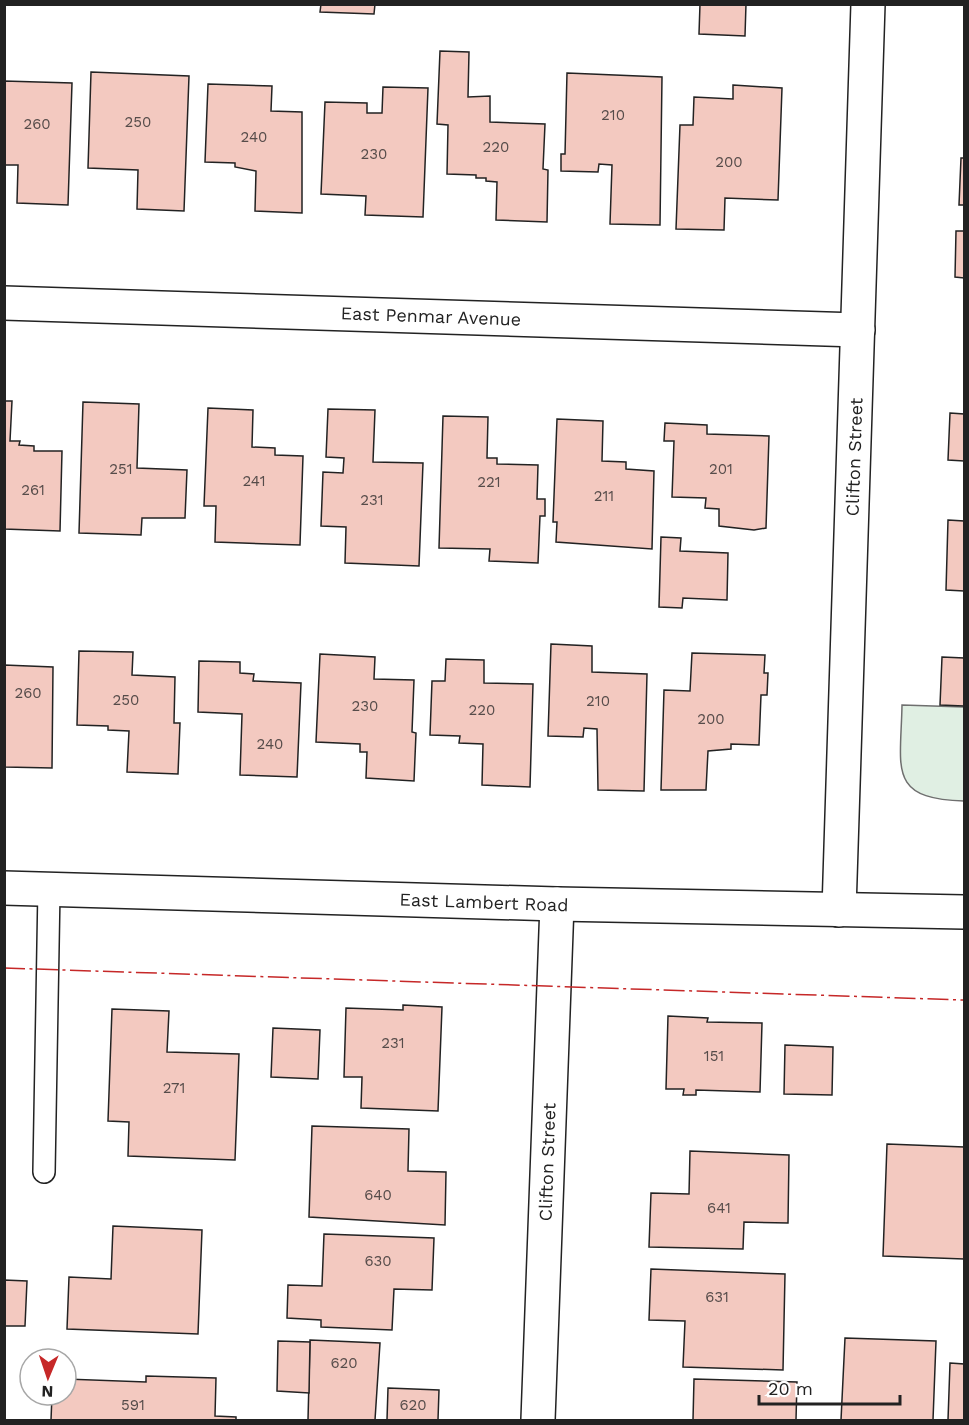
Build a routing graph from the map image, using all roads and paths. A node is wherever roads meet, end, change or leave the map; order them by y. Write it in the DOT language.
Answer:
graph roads {
  1 [pos="868,4"];
  2 [pos="4,303"];
  3 [pos="858,330"];
  4 [pos="4,888"];
  5 [pos="49,889"];
  6 [pos="557,904"];
  7 [pos="839,910"];
  8 [pos="964,912"];
  9 [pos="44,1172"];
  10 [pos="538,1420"];
  1 -- 3 [label="street, Clifton Street"];
  2 -- 3 [label="street, East Penmar Avenue"];
  3 -- 7 [label="street, Clifton Street"];
  4 -- 5 [label="street, East Lambert Road"];
  5 -- 6 [label="street, East Lambert Road"];
  5 -- 9 [label="lane"];
  6 -- 7 [label="street, East Lambert Road"];
  6 -- 10 [label="street, Clifton Street"];
  7 -- 8 [label="street, East Lambert Road"];
}
